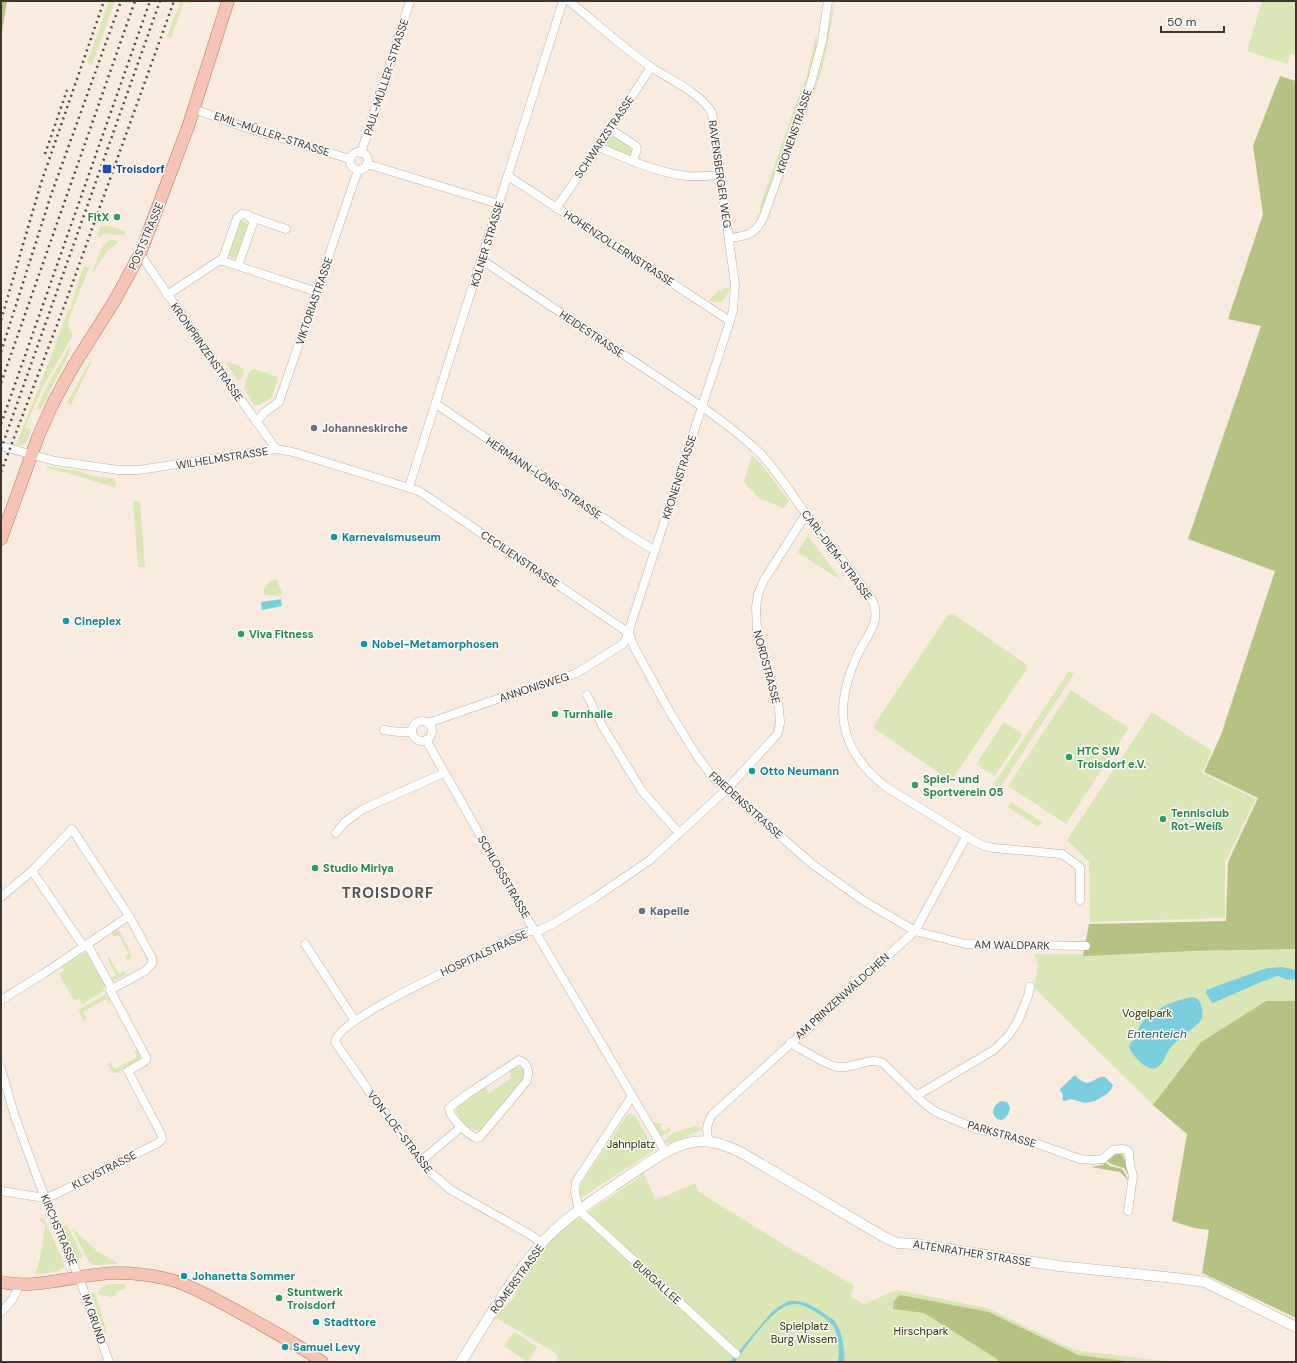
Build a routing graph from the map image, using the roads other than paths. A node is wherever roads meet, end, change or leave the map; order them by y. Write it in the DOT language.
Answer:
graph roads {
  1 [pos="228,1"];
  2 [pos="410,1"];
  3 [pos="563,1"];
  4 [pos="570,1"];
  5 [pos="828,1"];
  6 [pos="651,67"];
  7 [pos="194,108"];
  8 [pos="610,129"];
  9 [pos="599,146"];
  10 [pos="361,153"];
  11 [pos="350,159"];
  12 [pos="633,161"];
  13 [pos="367,164"];
  14 [pos="358,170"];
  15 [pos="720,175"];
  16 [pos="508,176"];
  17 [pos="499,204"];
  18 [pos="556,208"];
  19 [pos="251,217"];
  20 [pos="286,229"];
  21 [pos="729,238"];
  22 [pos="140,254"];
  23 [pos="482,260"];
  24 [pos="222,261"];
  25 [pos="238,266"];
  26 [pos="317,292"];
  27 [pos="168,295"];
  28 [pos="730,321"];
  29 [pos="436,404"];
  30 [pos="703,407"];
  31 [pos="256,422"];
  32 [pos="1,446"];
  33 [pos="276,449"];
  34 [pos="32,456"];
  35 [pos="409,488"];
  36 [pos="806,514"];
  37 [pos="1,539"];
  38 [pos="654,550"];
  39 [pos="629,633"];
  40 [pos="587,695"];
  41 [pos="428,723"];
  42 [pos="384,730"];
  43 [pos="412,732"];
  44 [pos="426,740"];
  45 [pos="444,773"];
  46 [pos="727,789"];
  47 [pos="336,833"];
  48 [pos="679,833"];
  49 [pos="966,837"];
  50 [pos="32,871"];
  51 [pos="1,897"];
  52 [pos="1080,900"];
  53 [pos="129,916"];
  54 [pos="534,930"];
  55 [pos="915,931"];
  56 [pos="305,944"];
  57 [pos="85,946"];
  58 [pos="1086,946"];
  59 [pos="1030,987"];
  60 [pos="111,990"];
  61 [pos="1,1000"];
  62 [pos="355,1021"];
  63 [pos="335,1042"];
  64 [pos="790,1043"];
  65 [pos="1,1068"];
  66 [pos="632,1096"];
  67 [pos="916,1096"];
  68 [pos="461,1127"];
  69 [pos="709,1142"];
  70 [pos="666,1153"];
  71 [pos="420,1161"];
  72 [pos="1,1191"];
  73 [pos="45,1198"];
  74 [pos="579,1210"];
  75 [pos="1128,1211"];
  76 [pos="542,1243"];
  77 [pos="79,1277"];
  78 [pos="1,1282"];
  79 [pos="19,1284"];
  80 [pos="1,1312"];
  81 [pos="1296,1327"];
  82 [pos="736,1354"];
  83 [pos="109,1362"];
  84 [pos="322,1362"];
  85 [pos="461,1362"];
  1 -- 7 [label="main road, POSTSTRASSE"];
  2 -- 10 [label="street, PAUL-MÜLLER-STRASSE"];
  3 -- 16 [label="street, KÖLNER STRASSE"];
  4 -- 6 [label="street, RAVENSBERGER WEG"];
  5 -- 21 [label="street, KRONENSTRASSE"];
  6 -- 8 [label="street, SCHWARZSTRASSE"];
  6 -- 15 [label="street, RAVENSBERGER WEG"];
  7 -- 11 [label="street, EMIL-MÜLLER-STRASSE"];
  7 -- 22 [label="main road, POSTSTRASSE"];
  8 -- 9 [label="street, SCHWARZSTRASSE"];
  8 -- 12 [label="street"];
  9 -- 12 [label="street"];
  9 -- 18 [label="street, SCHWARZSTRASSE"];
  10 -- 11 [label="street"];
  10 -- 13 [label="street"];
  11 -- 14 [label="street"];
  12 -- 15 [label="street"];
  13 -- 14 [label="street"];
  13 -- 17 [label="street"];
  14 -- 26 [label="street, VIKTORIASTRASSE"];
  15 -- 21 [label="street, RAVENSBERGER WEG"];
  16 -- 17 [label="street, KÖLNER STRASSE"];
  16 -- 18 [label="street, HOHENZOLLERNSTRASSE"];
  17 -- 23 [label="street, KÖLNER STRASSE"];
  18 -- 28 [label="street, HOHENZOLLERNSTRASSE"];
  19 -- 20 [label="street"];
  19 -- 24 [label="street"];
  19 -- 25 [label="street"];
  21 -- 28 [label="street, RAVENSBERGER WEG"];
  22 -- 27 [label="street, KRONPRINZENSTRASSE"];
  22 -- 34 [label="main road, POSTSTRASSE"];
  23 -- 29 [label="street, KÖLNER STRASSE"];
  23 -- 30 [label="street, HEIDESTRASSE"];
  24 -- 25 [label="street"];
  24 -- 27 [label="street"];
  25 -- 26 [label="street"];
  26 -- 31 [label="street, VIKTORIASTRASSE"];
  27 -- 31 [label="street, KRONPRINZENSTRASSE"];
  28 -- 30 [label="street, KRONENSTRASSE"];
  29 -- 35 [label="street, KÖLNER STRASSE"];
  29 -- 38 [label="street, HERMANN-LÖNS-STRASSE"];
  30 -- 36 [label="street, CARL-DIEM-STRASSE"];
  30 -- 38 [label="street, KRONENSTRASSE"];
  31 -- 33 [label="street, KRONPRINZENSTRASSE"];
  32 -- 34 [label="street, WILHELMSTRASSE"];
  33 -- 34 [label="street, WILHELMSTRASSE"];
  33 -- 35 [label="street, WILHELMSTRASSE"];
  34 -- 37 [label="main road, POSTSTRASSE"];
  35 -- 39 [label="street, CECILIENSTRASSE"];
  36 -- 46 [label="street, NORDSTRASSE"];
  36 -- 49 [label="street, CARL-DIEM-STRASSE"];
  38 -- 39 [label="street, KRONENSTRASSE"];
  39 -- 41 [label="street, ANNONISWEG"];
  39 -- 46 [label="street, FRIEDENSSTRASSE"];
  40 -- 48 [label="street"];
  41 -- 43 [label="street"];
  41 -- 44 [label="street"];
  42 -- 43 [label="street"];
  43 -- 44 [label="street"];
  44 -- 45 [label="street, SCHLOSSSTRASSE"];
  45 -- 47 [label="street"];
  45 -- 54 [label="street, SCHLOSSSTRASSE"];
  46 -- 48 [label="street, HOSPITALSTRASSE"];
  46 -- 55 [label="street, FRIEDENSSTRASSE"];
  48 -- 54 [label="street, HOSPITALSTRASSE"];
  49 -- 52 [label="street, CARL-DIEM-STRASSE"];
  49 -- 55 [label="street, AM PRINZENWÄLDCHEN"];
  50 -- 51 [label="street"];
  50 -- 53 [label="street"];
  50 -- 57 [label="street"];
  53 -- 57 [label="street"];
  53 -- 60 [label="street"];
  54 -- 62 [label="street, HOSPITALSTRASSE"];
  54 -- 66 [label="street, SCHLOSSSTRASSE"];
  55 -- 58 [label="street, AM WALDPARK"];
  55 -- 64 [label="street, AM PRINZENWÄLDCHEN"];
  56 -- 62 [label="street"];
  57 -- 60 [label="street"];
  57 -- 61 [label="street"];
  59 -- 67 [label="street"];
  60 -- 73 [label="street, KLEVSTRASSE"];
  62 -- 63 [label="street, HOSPITALSTRASSE"];
  63 -- 71 [label="street, VON-LOE-STRASSE"];
  64 -- 67 [label="street, PARKSTRASSE"];
  64 -- 69 [label="street, AM PRINZENWÄLDCHEN"];
  65 -- 73 [label="street, KIRCHSTRASSE"];
  66 -- 70 [label="street"];
  66 -- 74 [label="street"];
  67 -- 75 [label="street, PARKSTRASSE"];
  68 -- 68 [label="street"];
  68 -- 71 [label="street"];
  69 -- 70 [label="street, ALTENRATHER STRASSE"];
  69 -- 81 [label="street, ALTENRATHER STRASSE"];
  70 -- 74 [label="street, RÖMERSTRASSE"];
  71 -- 76 [label="street, VON-LOE-STRASSE"];
  72 -- 73 [label="street"];
  73 -- 77 [label="street, KIRCHSTRASSE"];
  74 -- 76 [label="street, RÖMERSTRASSE"];
  74 -- 82 [label="street, BURGALLEE"];
  76 -- 85 [label="street, RÖMERSTRASSE"];
  77 -- 79 [label="main road"];
  77 -- 83 [label="street, IM GRUND"];
  77 -- 84 [label="main road, KIRCHSTRASSE"];
  78 -- 79 [label="main road"];
  79 -- 80 [label="street"];
}
